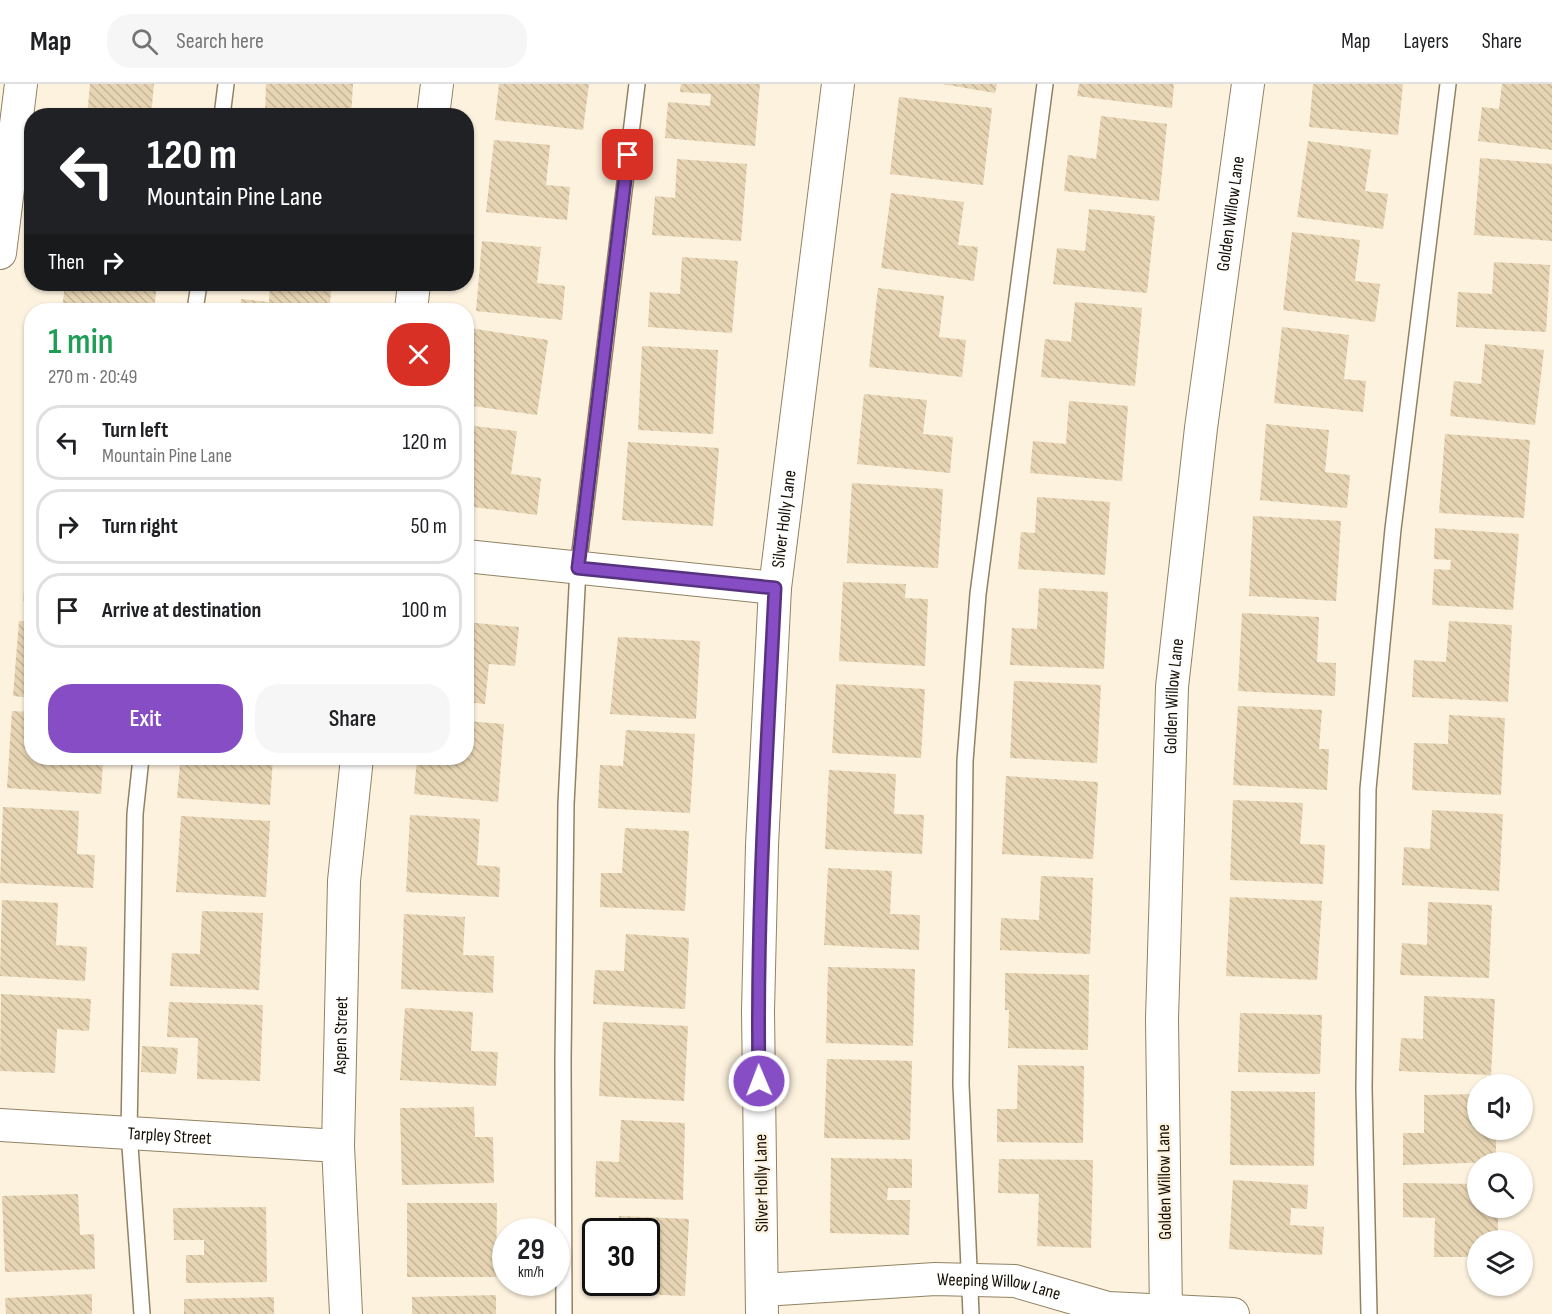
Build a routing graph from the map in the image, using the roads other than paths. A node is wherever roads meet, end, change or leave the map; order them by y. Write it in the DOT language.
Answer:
graph roads {
  1 [pos="21,84"];
  2 [pos="226,84"];
  3 [pos="437,84"];
  4 [pos="637,84"];
  5 [pos="838,84"];
  6 [pos="1045,84"];
  7 [pos="1248,84"];
  8 [pos="1448,84"];
  9 [pos="223,108"];
  10 [pos="434,108"];
  11 [pos="0,253"];
  12 [pos="474,557"];
  13 [pos="578,568"];
  14 [pos="775,588"];
  15 [pos="140,765"];
  16 [pos="356,765"];
  17 [pos="0,1125"];
  18 [pos="129,1132"];
  19 [pos="338,1146"];
  20 [pos="970,1280"];
  21 [pos="762,1302"];
  22 [pos="1166,1313"];
  23 [pos="142,1314"];
  24 [pos="346,1314"];
  25 [pos="564,1314"];
  26 [pos="971,1314"];
  27 [pos="1233,1314"];
  28 [pos="1369,1314"];
  1 -- 11 [label="street"];
  2 -- 9 [label="lane"];
  3 -- 10 [label="street"];
  4 -- 13 [label="lane"];
  5 -- 14 [label="street, Silver Holly Lane"];
  6 -- 20 [label="lane"];
  7 -- 22 [label="street, Golden Willow Lane"];
  8 -- 28 [label="lane"];
  12 -- 13 [label="street"];
  13 -- 14 [label="street"];
  13 -- 25 [label="lane"];
  14 -- 21 [label="street, Silver Holly Lane"];
  15 -- 18 [label="lane"];
  16 -- 19 [label="street, Aspen Street"];
  17 -- 18 [label="street, Tarpley Street"];
  18 -- 19 [label="street, Tarpley Street"];
  18 -- 23 [label="lane"];
  19 -- 24 [label="street, Aspen Street"];
  20 -- 21 [label="street, Weeping Willow Lane"];
  20 -- 22 [label="street, Weeping Willow Lane"];
  20 -- 26 [label="lane"];
  22 -- 27 [label="street, Weeping Willow Lane"];
}
